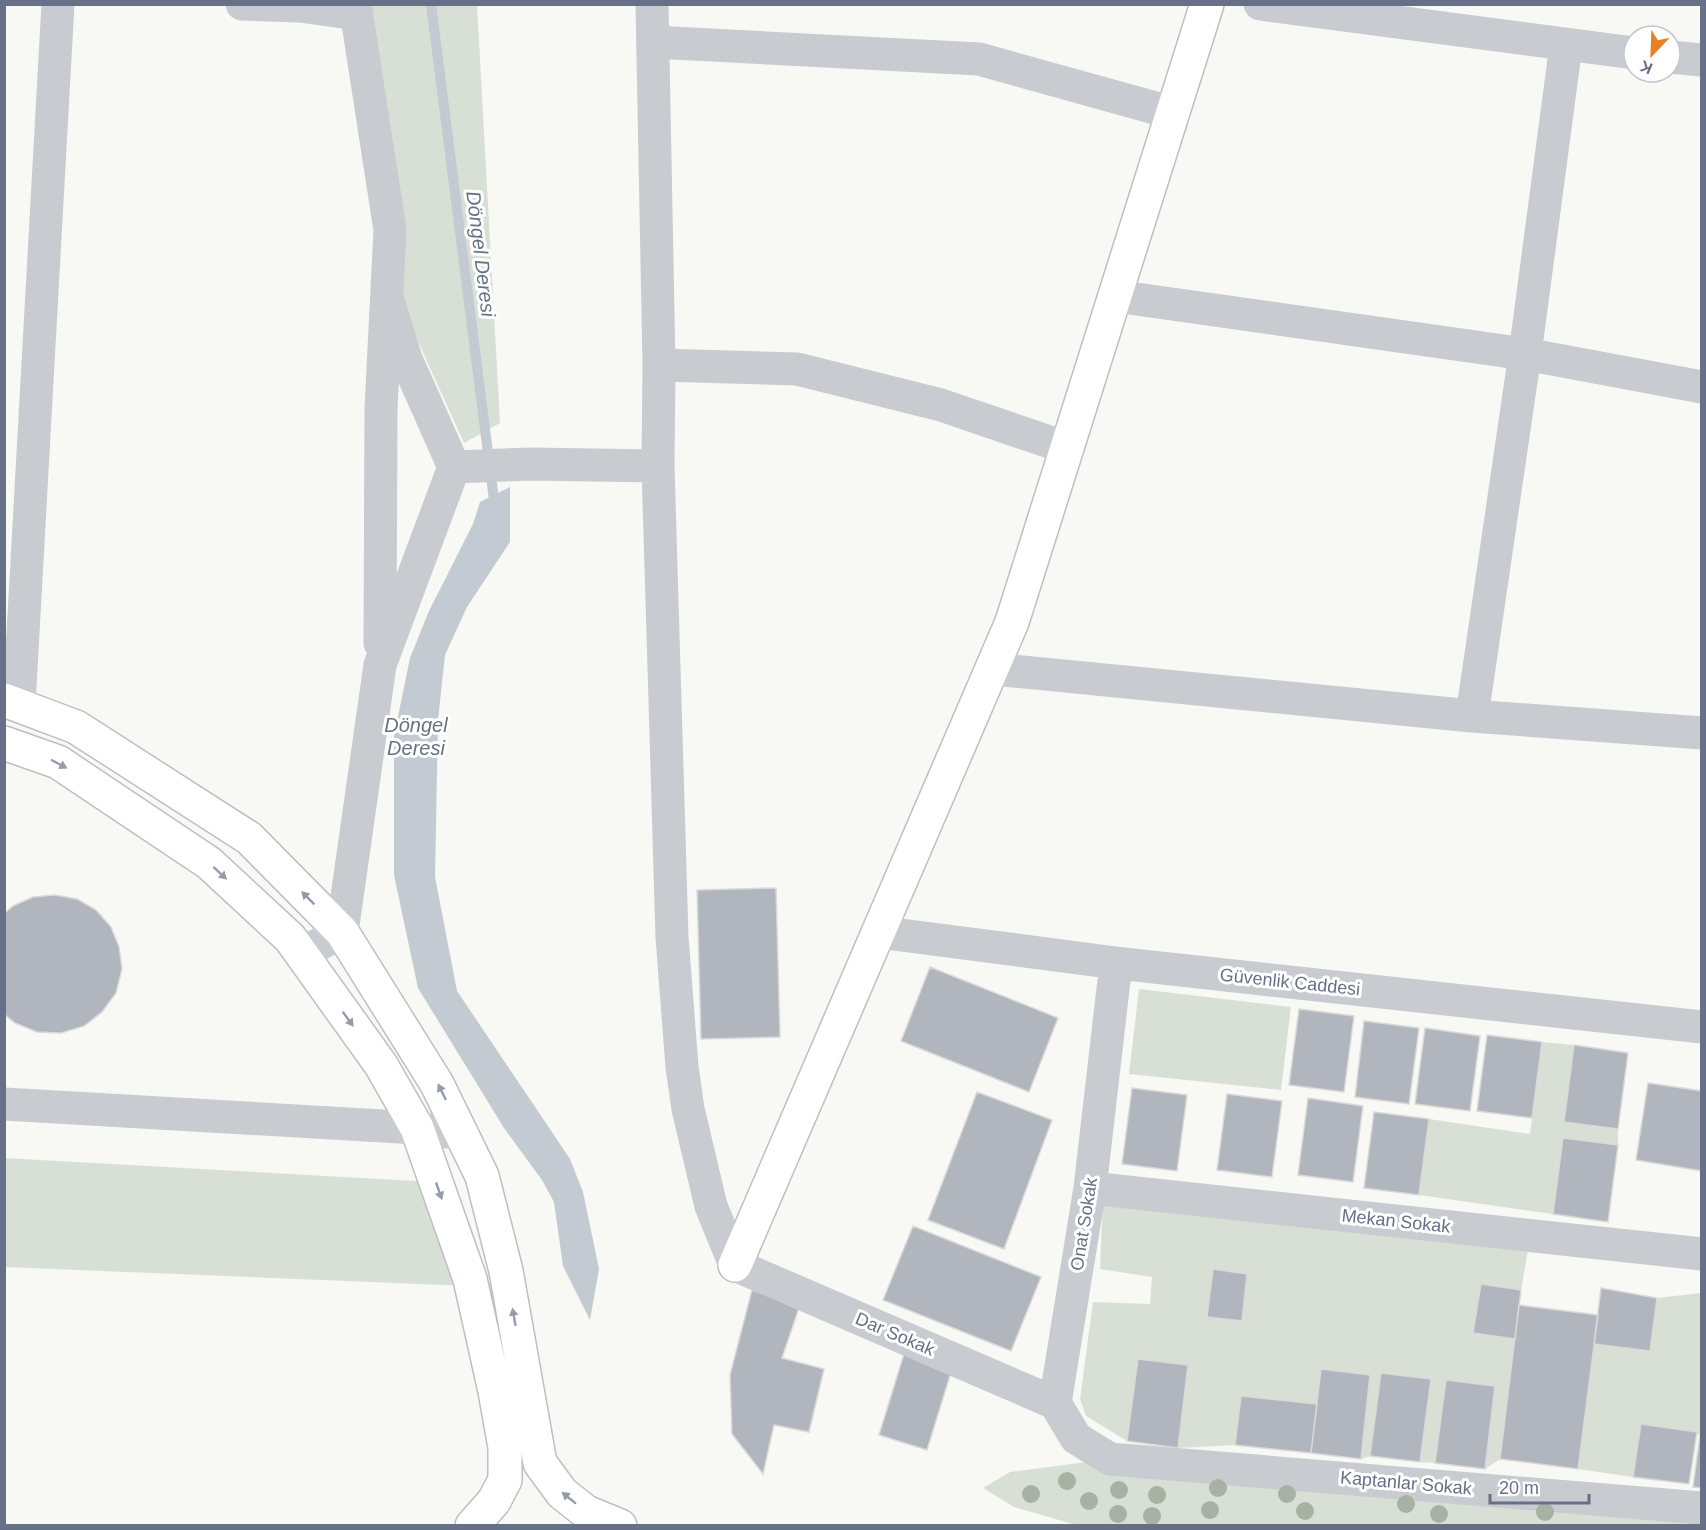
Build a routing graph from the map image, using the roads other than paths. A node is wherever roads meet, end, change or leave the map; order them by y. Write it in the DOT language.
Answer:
graph roads {
  1 [pos="58,4"];
  2 [pos="242,4"];
  3 [pos="652,4"];
  4 [pos="1207,4"];
  5 [pos="1260,4"];
  6 [pos="356,9"];
  7 [pos="654,42"];
  8 [pos="1566,45"];
  9 [pos="1622,52"];
  10 [pos="1682,58"];
  11 [pos="1701,60"];
  12 [pos="1173,113"];
  13 [pos="1115,296"];
  14 [pos="387,297"];
  15 [pos="1525,354"];
  16 [pos="659,365"];
  17 [pos="1701,387"];
  18 [pos="1067,448"];
  19 [pos="658,466"];
  20 [pos="454,468"];
  21 [pos="380,665"];
  22 [pos="993,669"];
  23 [pos="12,702"];
  24 [pos="1472,716"];
  25 [pos="1701,733"];
  26 [pos="4,743"];
  27 [pos="342,932"];
  28 [pos="878,932"];
  29 [pos="301,954"];
  30 [pos="1116,963"];
  31 [pos="1701,1027"];
  32 [pos="4,1104"];
  33 [pos="417,1128"];
  34 [pos="462,1134"];
  35 [pos="1090,1188"];
  36 [pos="1701,1254"];
  37 [pos="735,1265"];
  38 [pos="1054,1403"];
  39 [pos="1701,1508"];
  40 [pos="472,1526"];
  41 [pos="620,1526"];
  1 -- 23 [label="street"];
  2 -- 6 [label="street"];
  3 -- 7 [label="street"];
  4 -- 12 [label="main road"];
  5 -- 8 [label="street"];
  6 -- 14 [label="street"];
  7 -- 12 [label="street"];
  7 -- 16 [label="street"];
  8 -- 9 [label="street"];
  8 -- 15 [label="street"];
  10 -- 11 [label="street"];
  12 -- 13 [label="main road"];
  13 -- 15 [label="street"];
  13 -- 18 [label="main road"];
  14 -- 20 [label="street"];
  14 -- 21 [label="street"];
  15 -- 17 [label="street"];
  15 -- 24 [label="street"];
  16 -- 18 [label="street"];
  16 -- 19 [label="street"];
  18 -- 22 [label="main road"];
  19 -- 20 [label="street"];
  19 -- 37 [label="street"];
  20 -- 21 [label="street"];
  21 -- 27 [label="street"];
  22 -- 24 [label="street"];
  22 -- 28 [label="main road"];
  27 -- 23 [label="main road, one-way"];
  24 -- 25 [label="street"];
  26 -- 29 [label="main road, one-way"];
  27 -- 29 [label="street"];
  34 -- 27 [label="main road, one-way"];
  28 -- 30 [label="street, Güvenlik Caddesi"];
  28 -- 37 [label="main road"];
  29 -- 33 [label="main road, one-way"];
  30 -- 31 [label="street, Güvenlik Caddesi"];
  30 -- 35 [label="street, Onat Sokak"];
  32 -- 33 [label="street"];
  33 -- 34 [label="street"];
  33 -- 40 [label="main road, one-way"];
  41 -- 34 [label="main road, one-way"];
  35 -- 36 [label="street, Mekan Sokak"];
  35 -- 38 [label="street, Onat Sokak"];
  37 -- 38 [label="street, Dar Sokak"];
  38 -- 39 [label="street, Kaptanlar Sokak"];
}
